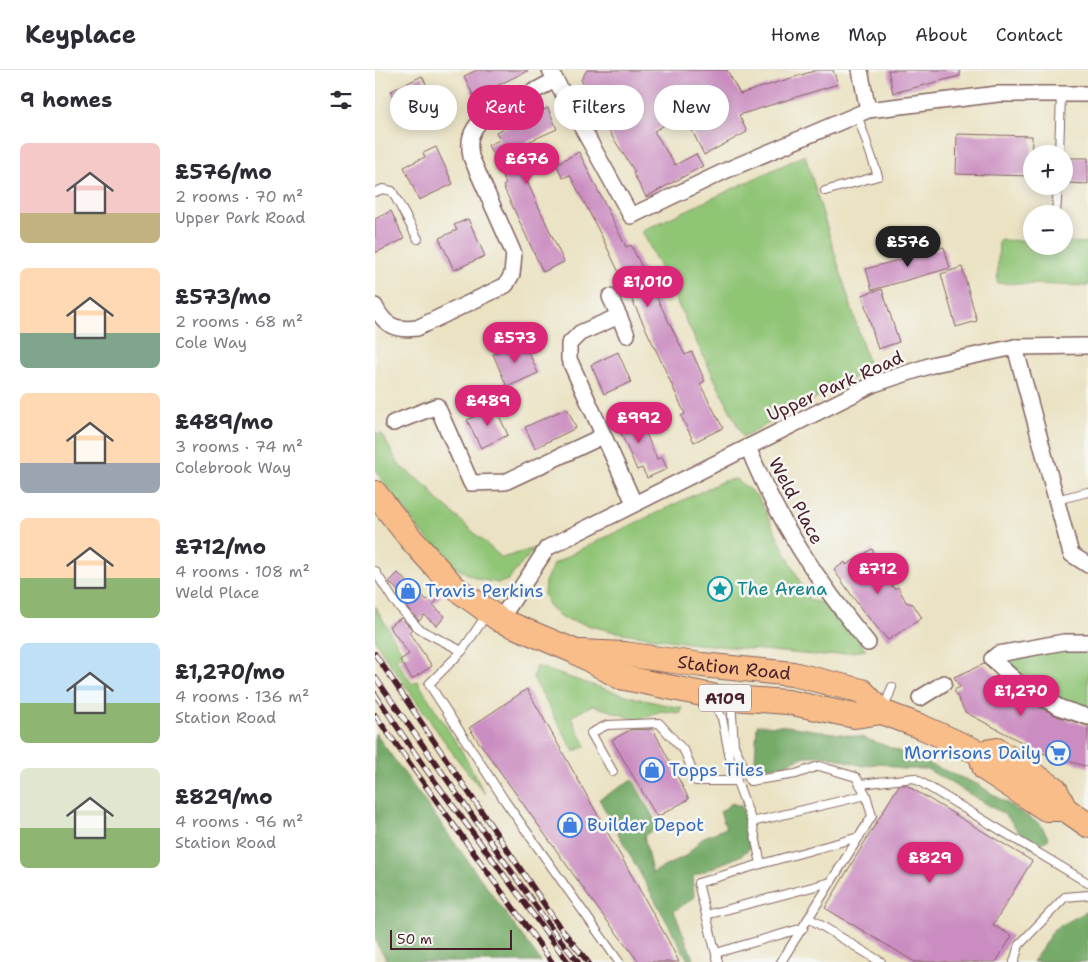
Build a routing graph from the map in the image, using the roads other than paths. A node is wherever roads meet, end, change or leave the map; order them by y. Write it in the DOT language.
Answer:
graph roads {
  1 [pos="860,70"];
  2 [pos="553,75"];
  3 [pos="1061,94"];
  4 [pos="1088,94"];
  5 [pos="863,112"];
  6 [pos="1059,145"];
  7 [pos="825,191"];
  8 [pos="375,192"];
  9 [pos="418,239"];
  10 [pos="610,297"];
  11 [pos="375,306"];
  12 [pos="619,316"];
  13 [pos="627,335"];
  14 [pos="1088,346"];
  15 [pos="1015,347"];
  16 [pos="393,423"];
  17 [pos="603,436"];
  18 [pos="748,447"];
  19 [pos="1088,492"];
  20 [pos="375,493"];
  21 [pos="1057,500"];
  22 [pos="633,503"];
  23 [pos="1088,565"];
  24 [pos="375,572"];
  25 [pos="494,616"];
  26 [pos="1088,642"];
  27 [pos="867,643"];
  28 [pos="462,651"];
  29 [pos="574,652"];
  30 [pos="702,665"];
  31 [pos="944,684"];
  32 [pos="892,687"];
  33 [pos="724,698"];
  34 [pos="920,698"];
  35 [pos="882,712"];
  36 [pos="1088,717"];
  37 [pos="613,772"];
  38 [pos="737,781"];
  39 [pos="860,784"];
  40 [pos="865,795"];
  41 [pos="752,822"];
  42 [pos="1088,825"];
  43 [pos="859,837"];
  44 [pos="761,864"];
  45 [pos="831,882"];
  46 [pos="1088,883"];
  47 [pos="1088,895"];
  48 [pos="706,915"];
  49 [pos="809,918"];
  50 [pos="803,928"];
  51 [pos="716,953"];
  52 [pos="619,962"];
  53 [pos="718,962"];
  54 [pos="781,962"];
  55 [pos="881,962"];
  56 [pos="1014,962"];
  1 -- 5 [label="street"];
  2 -- 5 [label="street"];
  2 -- 11 [label="street"];
  3 -- 4 [label="street"];
  3 -- 5 [label="street"];
  3 -- 6 [label="lane"];
  5 -- 7 [label="lane"];
  8 -- 9 [label="lane"];
  10 -- 12 [label="street"];
  12 -- 13 [label="street"];
  12 -- 17 [label="street"];
  14 -- 15 [label="street, Upper Park Road"];
  15 -- 18 [label="street, Upper Park Road"];
  15 -- 21 [label="street"];
  16 -- 17 [label="street"];
  17 -- 22 [label="street"];
  18 -- 22 [label="street, Upper Park Road"];
  18 -- 27 [label="street, Weld Place"];
  19 -- 21 [label="lane"];
  20 -- 25 [label="main road, Station Road / A109"];
  21 -- 23 [label="street"];
  22 -- 25 [label="street, Upper Park Road"];
  24 -- 28 [label="lane"];
  25 -- 28 [label="lane"];
  25 -- 29 [label="main road, Station Road / A109"];
  26 -- 36 [label="street"];
  28 -- 52 [label="lane"];
  29 -- 30 [label="main road, Station Road / A109"];
  29 -- 33 [label="main road, Station Road / A109"];
  30 -- 33 [label="main road"];
  30 -- 35 [label="main road, Station Road / A109"];
  31 -- 34 [label="street"];
  32 -- 35 [label="lane"];
  33 -- 35 [label="main road, Station Road / A109"];
  33 -- 38 [label="lane"];
  33 -- 39 [label="lane"];
  35 -- 42 [label="main road, Station Road / A109"];
  37 -- 38 [label="lane"];
  38 -- 41 [label="lane"];
  39 -- 40 [label="lane"];
  39 -- 46 [label="lane"];
  40 -- 41 [label="lane"];
  40 -- 43 [label="lane"];
  41 -- 44 [label="lane"];
  43 -- 44 [label="lane"];
  43 -- 45 [label="lane"];
  44 -- 48 [label="lane"];
  45 -- 48 [label="lane"];
  45 -- 49 [label="lane"];
  47 -- 56 [label="lane"];
  48 -- 51 [label="lane"];
  49 -- 50 [label="lane"];
  49 -- 55 [label="lane"];
  50 -- 51 [label="lane"];
  50 -- 54 [label="lane"];
  51 -- 53 [label="lane"];
}
